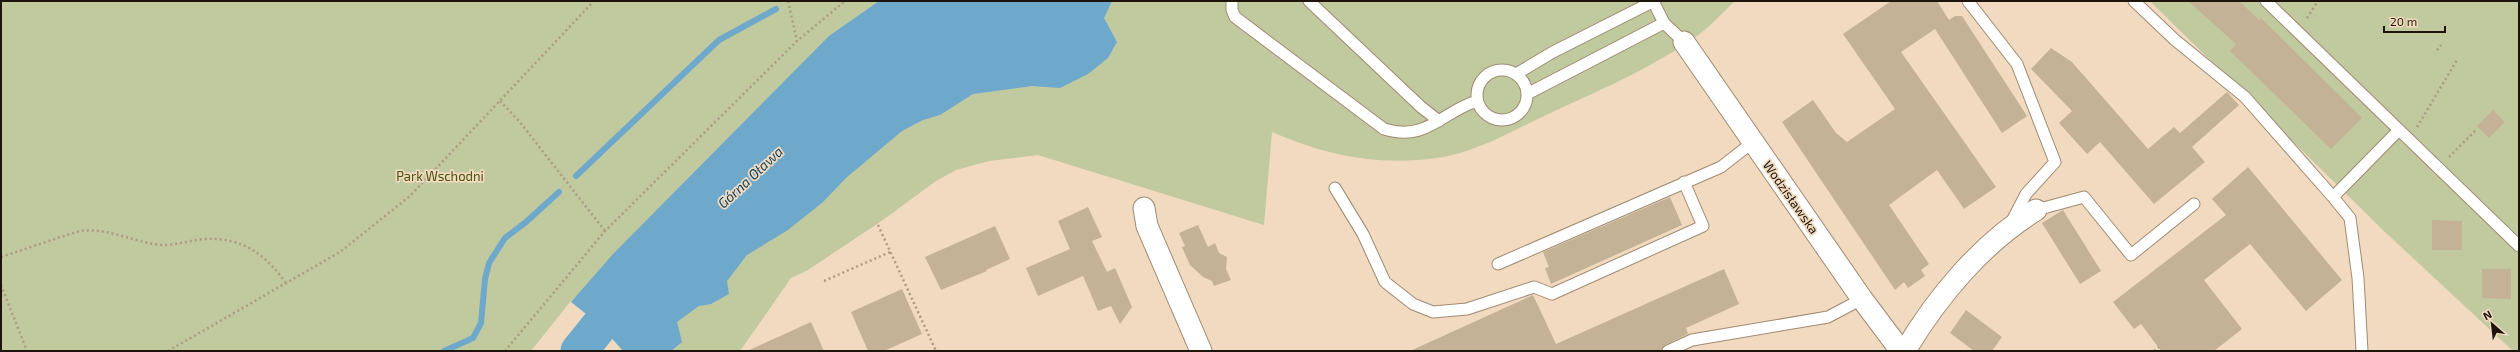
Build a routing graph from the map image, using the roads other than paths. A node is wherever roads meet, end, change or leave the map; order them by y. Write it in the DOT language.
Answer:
graph roads {
  1 [pos="1232,1"];
  2 [pos="1309,1"];
  3 [pos="1652,1"];
  4 [pos="1968,1"];
  5 [pos="2134,1"];
  6 [pos="2266,1"];
  7 [pos="1664,23"];
  8 [pos="1684,42"];
  9 [pos="1516,74"];
  10 [pos="1527,94"];
  11 [pos="1477,101"];
  12 [pos="1439,121"];
  13 [pos="2399,130"];
  14 [pos="1753,142"];
  15 [pos="1684,182"];
  16 [pos="1335,188"];
  17 [pos="2333,197"];
  18 [pos="2194,204"];
  19 [pos="1144,208"];
  20 [pos="2036,210"];
  21 [pos="2009,227"];
  22 [pos="2519,246"];
  23 [pos="1498,264"];
  24 [pos="1862,299"];
  25 [pos="1201,351"];
  26 [pos="1668,351"];
  27 [pos="1901,351"];
  28 [pos="1905,351"];
  29 [pos="2362,351"];
  1 -- 12 [label="lane"];
  2 -- 12 [label="lane"];
  3 -- 7 [label="lane"];
  3 -- 9 [label="lane"];
  4 -- 21 [label="lane"];
  5 -- 17 [label="lane"];
  6 -- 13 [label="lane"];
  7 -- 8 [label="lane"];
  7 -- 10 [label="lane"];
  8 -- 14 [label="street, Wodzisławska"];
  9 -- 10 [label="lane"];
  9 -- 11 [label="lane"];
  10 -- 11 [label="lane"];
  11 -- 12 [label="lane"];
  13 -- 17 [label="lane"];
  13 -- 22 [label="lane"];
  14 -- 15 [label="lane"];
  14 -- 24 [label="street, Wodzisławska"];
  15 -- 16 [label="lane"];
  15 -- 23 [label="lane"];
  17 -- 29 [label="lane"];
  18 -- 20 [label="lane"];
  19 -- 25 [label="street"];
  20 -- 21 [label="street"];
  21 -- 28 [label="street"];
  24 -- 26 [label="lane"];
  24 -- 27 [label="street, Wodzisławska"];
}
